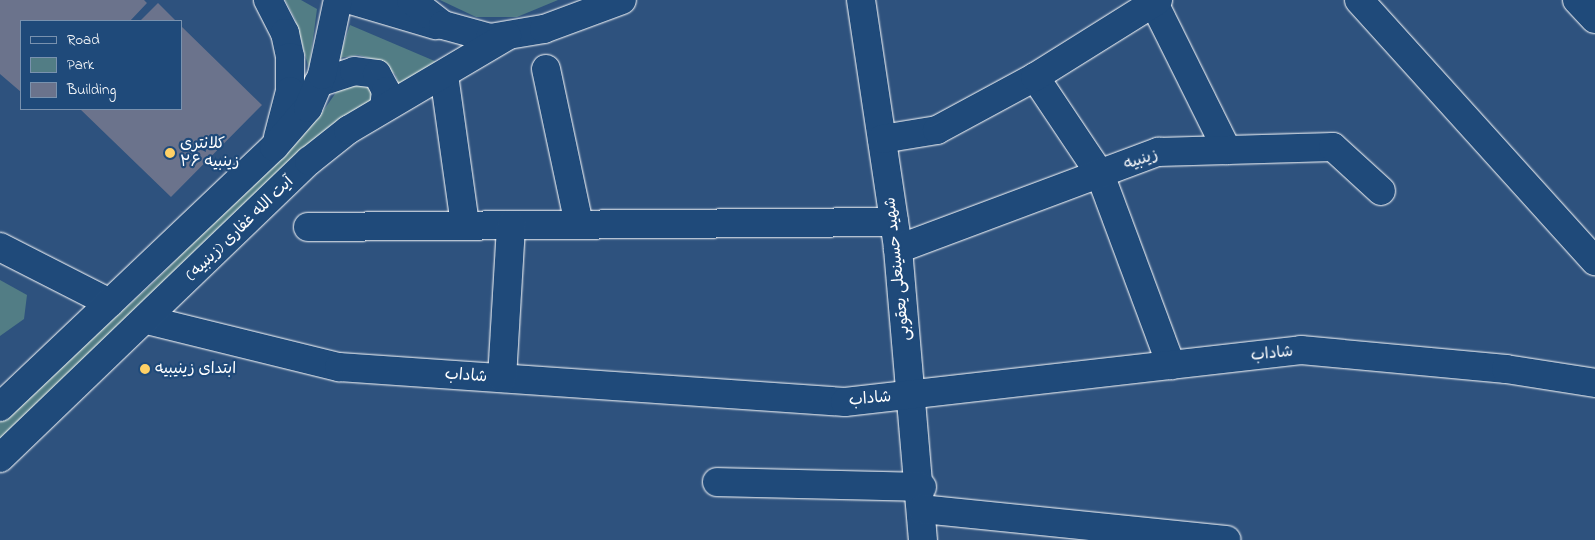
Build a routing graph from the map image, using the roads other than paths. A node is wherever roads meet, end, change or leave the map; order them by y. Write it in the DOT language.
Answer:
graph roads {
  1 [pos="268,0"];
  2 [pos="338,0"];
  3 [pos="351,0"];
  4 [pos="411,0"];
  5 [pos="861,0"];
  6 [pos="1359,0"];
  7 [pos="1577,0"];
  8 [pos="620,2"];
  9 [pos="1156,3"];
  10 [pos="1595,19"];
  11 [pos="459,30"];
  12 [pos="507,36"];
  13 [pos="546,69"];
  14 [pos="444,75"];
  15 [pos="1035,77"];
  16 [pos="318,83"];
  17 [pos="384,108"];
  18 [pos="882,139"];
  19 [pos="274,147"];
  20 [pos="1227,150"];
  21 [pos="1100,174"];
  22 [pos="1381,191"];
  23 [pos="894,222"];
  24 [pos="579,224"];
  25 [pos="464,225"];
  26 [pos="511,225"];
  27 [pos="308,227"];
  28 [pos="0,247"];
  29 [pos="898,249"];
  30 [pos="1595,260"];
  31 [pos="110,304"];
  32 [pos="147,320"];
  33 [pos="1171,365"];
  34 [pos="502,378"];
  35 [pos="1595,383"];
  36 [pos="912,395"];
  37 [pos="0,407"];
  38 [pos="0,458"];
  39 [pos="718,482"];
  40 [pos="922,498"];
  41 [pos="923,540"];
  42 [pos="1226,540"];
  1 -- 19 [label="street"];
  2 -- 16 [label="street"];
  3 -- 11 [label="street"];
  4 -- 11 [label="street"];
  5 -- 18 [label="street, شهید حسینعلی یعقوبی"];
  6 -- 30 [label="street"];
  7 -- 10 [label="street"];
  8 -- 12 [label="street"];
  9 -- 15 [label="street"];
  9 -- 20 [label="street"];
  11 -- 12 [label="street"];
  12 -- 14 [label="street, آیت الله غفاری (زینبیه)"];
  13 -- 24 [label="street"];
  14 -- 17 [label="street, آیت الله غفاری (زینبیه)"];
  14 -- 25 [label="street"];
  15 -- 18 [label="street"];
  15 -- 21 [label="street"];
  16 -- 17 [label="street"];
  16 -- 19 [label="street"];
  17 -- 32 [label="street, آیت الله غفاری (زینبیه)"];
  18 -- 23 [label="street, شهید حسینعلی یعقوبی"];
  19 -- 31 [label="street"];
  20 -- 21 [label="street, زینبیه"];
  20 -- 22 [label="street, زینبیه"];
  21 -- 29 [label="street, زینبیه"];
  21 -- 33 [label="street"];
  23 -- 24 [label="street"];
  23 -- 29 [label="street, شهید حسینعلی یعقوبی"];
  24 -- 26 [label="street"];
  25 -- 26 [label="street"];
  25 -- 27 [label="street"];
  26 -- 34 [label="street"];
  28 -- 31 [label="street"];
  29 -- 36 [label="street, شهید حسینعلی یعقوبی"];
  31 -- 37 [label="street"];
  32 -- 34 [label="street, شاداب"];
  32 -- 38 [label="street, آیت الله غفاری (زینبیه)"];
  33 -- 35 [label="street, شاداب"];
  33 -- 36 [label="street, شاداب"];
  34 -- 36 [label="street, شاداب"];
  36 -- 40 [label="street, شهید حسینعلی یعقوبی"];
  39 -- 40 [label="street"];
  40 -- 41 [label="street, شهید حسینعلی یعقوبی"];
  40 -- 42 [label="street"];
}
